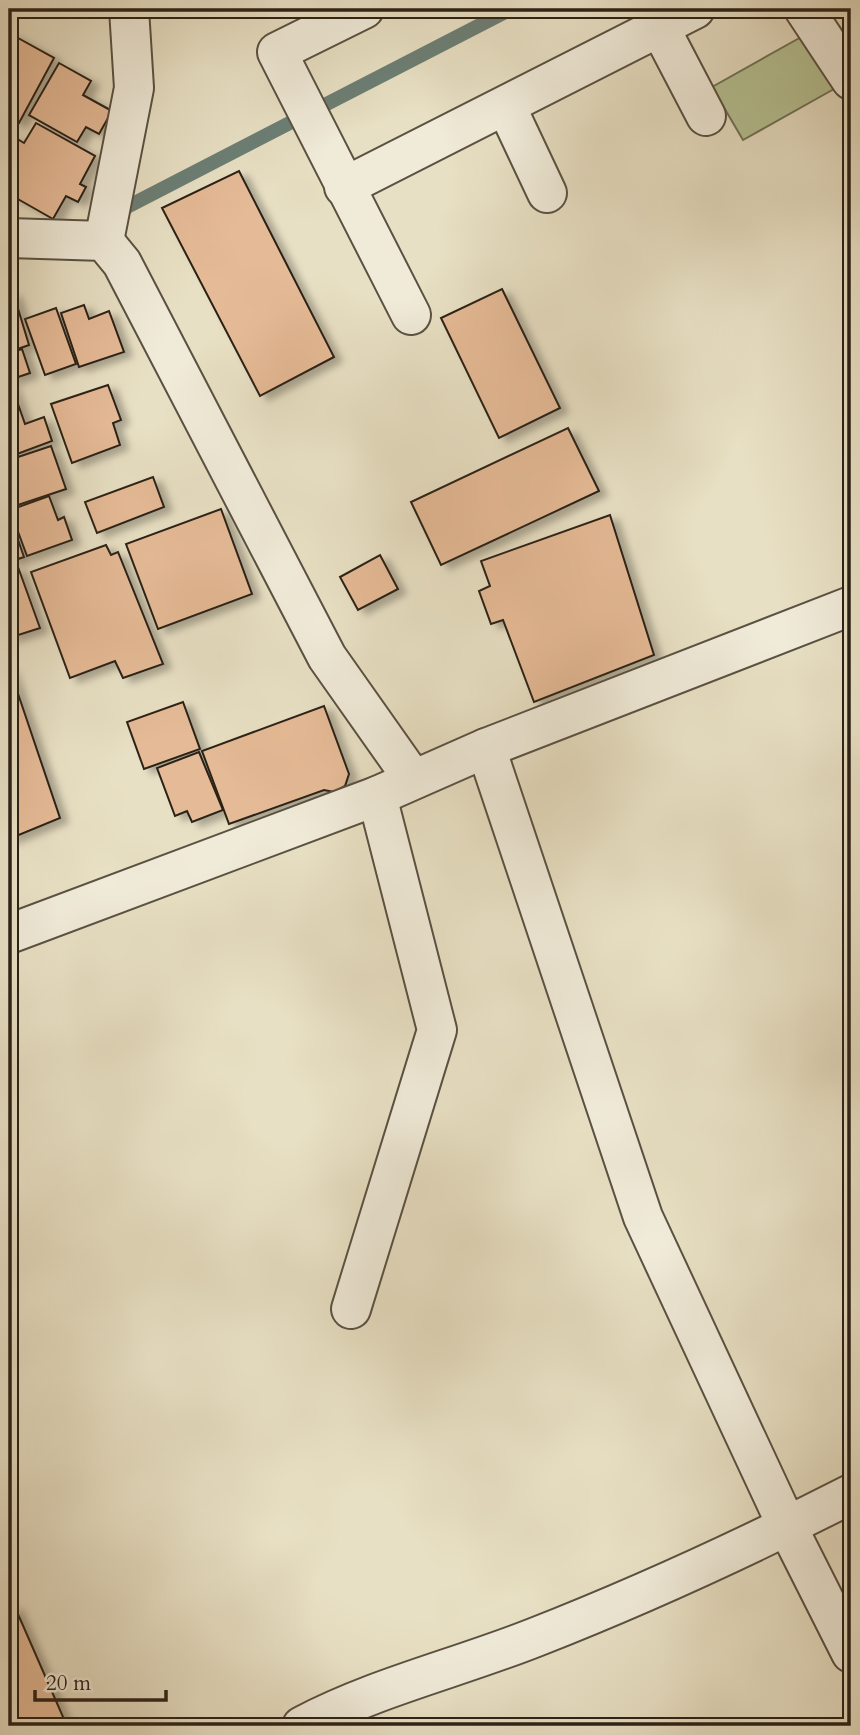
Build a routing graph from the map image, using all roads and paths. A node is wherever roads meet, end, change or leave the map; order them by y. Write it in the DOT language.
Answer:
graph roads {
  1 [pos="130,9"];
  2 [pos="363,9"];
  3 [pos="695,9"];
  4 [pos="804,9"];
  5 [pos="659,26"];
  6 [pos="851,80"];
  7 [pos="506,106"];
  8 [pos="706,116"];
  9 [pos="344,187"];
  10 [pos="547,193"];
  11 [pos="9,238"];
  12 [pos="104,241"];
  13 [pos="411,315"];
  14 [pos="851,606"];
  15 [pos="486,748"];
  16 [pos="413,779"];
  17 [pos="377,796"];
  18 [pos="9,934"];
  19 [pos="351,1308"];
  20 [pos="851,1494"];
  21 [pos="787,1526"];
  22 [pos="851,1653"];
  23 [pos="302,1726"];
  1 -- 12 [label="street"];
  2 -- 9 [label="street"];
  3 -- 5 [label="street"];
  4 -- 6 [label="street"];
  5 -- 7 [label="street"];
  5 -- 8 [label="street"];
  7 -- 9 [label="street"];
  7 -- 10 [label="street"];
  9 -- 13 [label="street"];
  11 -- 12 [label="street"];
  12 -- 16 [label="street"];
  14 -- 15 [label="street"];
  15 -- 16 [label="street"];
  15 -- 21 [label="street"];
  16 -- 17 [label="street"];
  17 -- 18 [label="street"];
  17 -- 19 [label="street"];
  20 -- 21 [label="street"];
  21 -- 22 [label="street"];
  21 -- 23 [label="street"];
}
